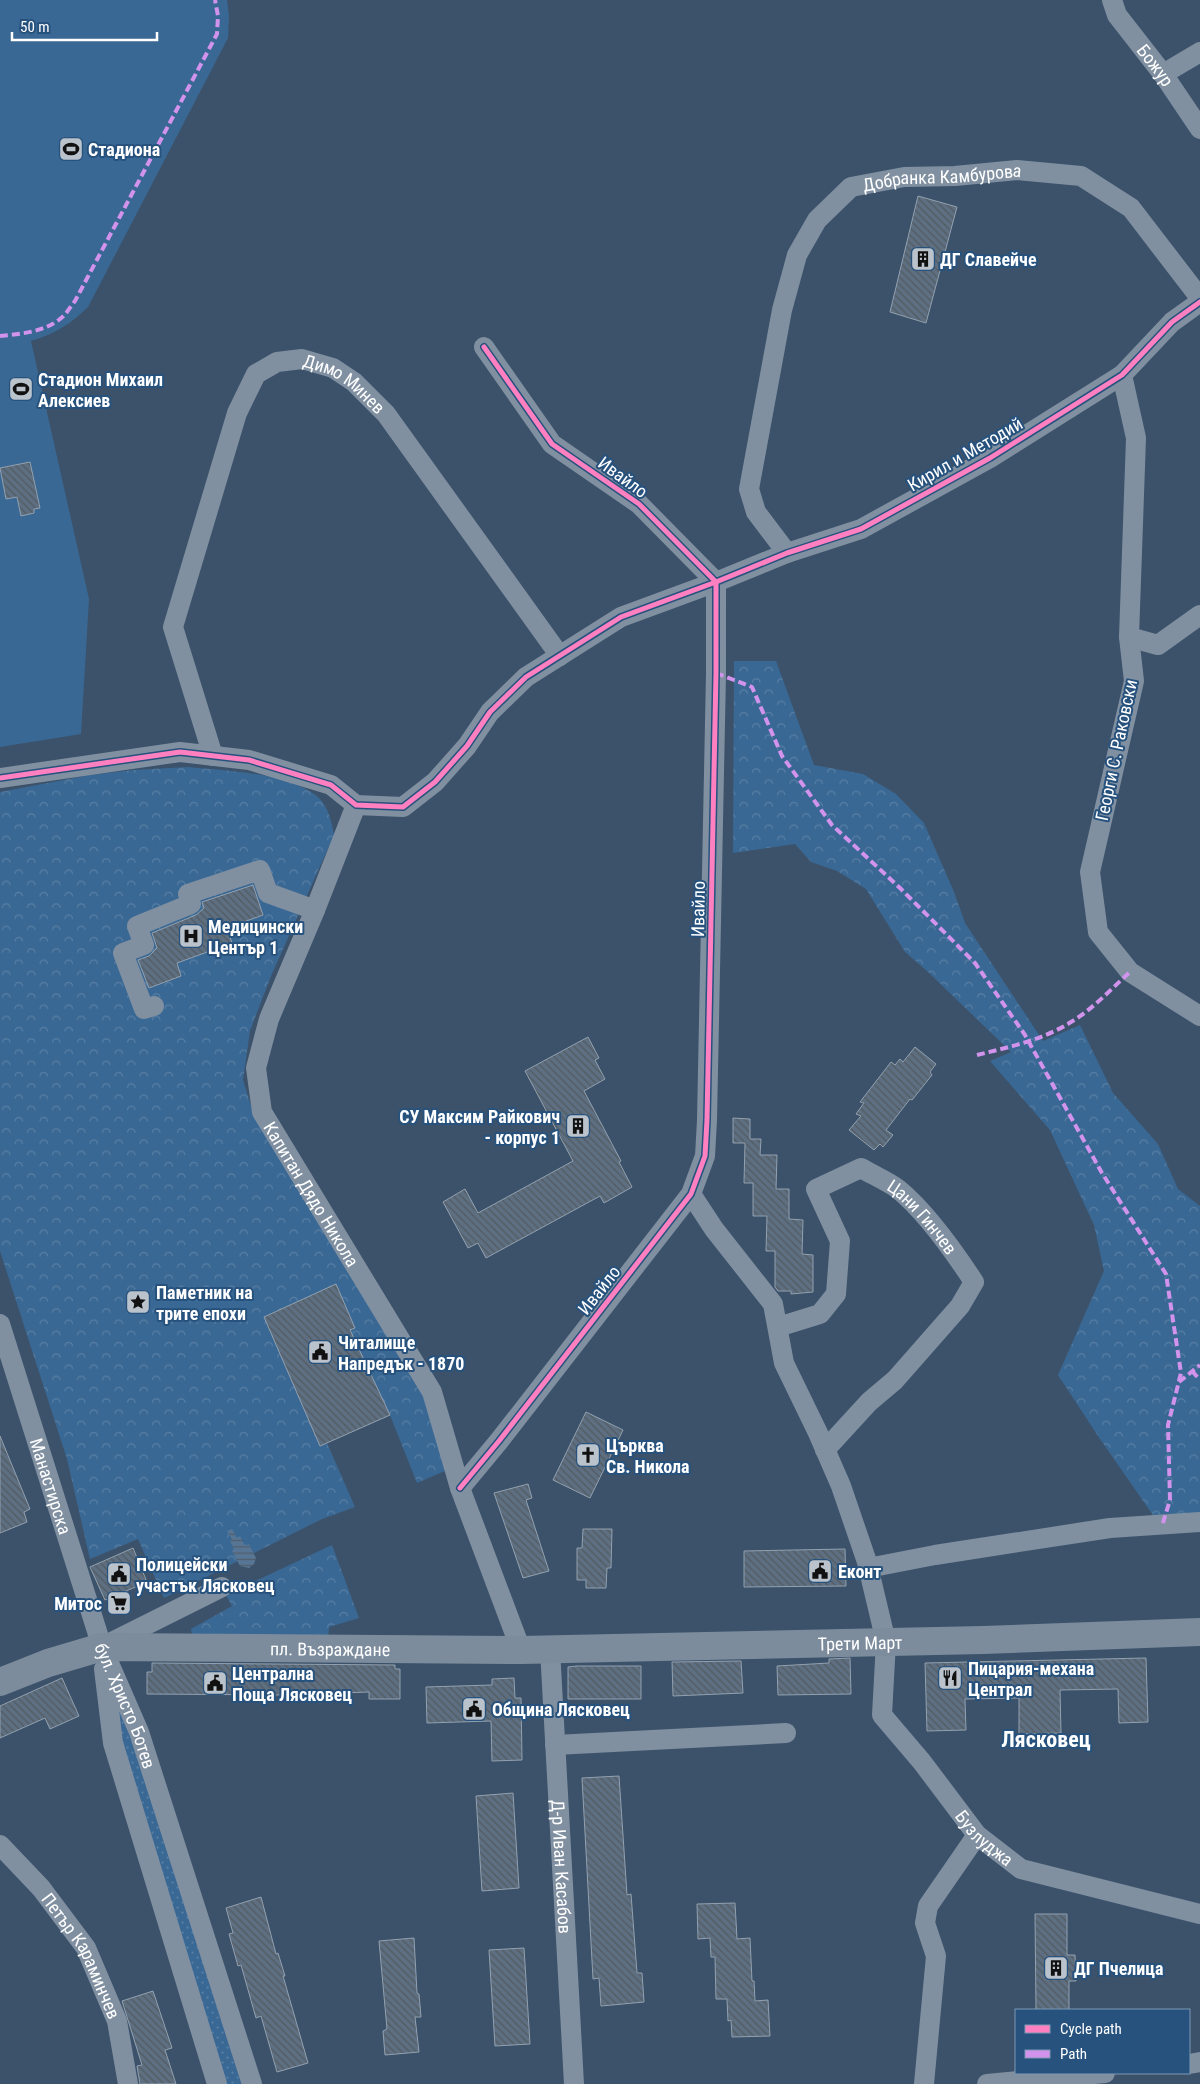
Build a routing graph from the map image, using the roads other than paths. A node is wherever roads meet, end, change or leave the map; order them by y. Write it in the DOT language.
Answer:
graph roads {
  1 [pos="1112,0"];
  2 [pos="1200,52"];
  3 [pos="1163,74"];
  4 [pos="1200,129"];
  5 [pos="1200,298"];
  6 [pos="1200,302"];
  7 [pos="484,347"];
  8 [pos="1122,375"];
  9 [pos="787,553"];
  10 [pos="716,582"];
  11 [pos="1200,615"];
  12 [pos="1129,637"];
  13 [pos="560,656"];
  14 [pos="213,756"];
  15 [pos="0,778"];
  16 [pos="356,805"];
  17 [pos="315,910"];
  18 [pos="154,1006"];
  19 [pos="1200,1016"];
  20 [pos="691,1194"];
  21 [pos="0,1324"];
  22 [pos="778,1327"];
  23 [pos="8,1373"];
  24 [pos="825,1450"];
  25 [pos="460,1488"];
  26 [pos="1200,1522"];
  27 [pos="868,1568"];
  28 [pos="222,1587"];
  29 [pos="1200,1632"];
  30 [pos="886,1642"];
  31 [pos="102,1647"];
  32 [pos="550,1649"];
  33 [pos="521,1650"];
  34 [pos="0,1682"];
  35 [pos="786,1734"];
  36 [pos="555,1745"];
  37 [pos="978,1835"];
  38 [pos="0,1845"];
  39 [pos="1200,1914"];
  40 [pos="1094,2074"];
  41 [pos="128,2084"];
  42 [pos="217,2084"];
  43 [pos="252,2084"];
  44 [pos="574,2084"];
  45 [pos="924,2084"];
  46 [pos="987,2084"];
  1 -- 3 [label="street, Божур"];
  2 -- 3 [label="street"];
  3 -- 4 [label="street, Божур"];
  5 -- 9 [label="street, Добранка Камбурова"];
  6 -- 8 [label="street, Кирил и Методий"];
  7 -- 10 [label="street, Ивайло"];
  8 -- 9 [label="street, Кирил и Методий"];
  8 -- 12 [label="street, Георги С. Раковски"];
  9 -- 10 [label="street, Кирил и Методий"];
  10 -- 13 [label="street"];
  10 -- 20 [label="street, Ивайло"];
  11 -- 12 [label="street"];
  12 -- 19 [label="street, Георги С. Раковски"];
  13 -- 14 [label="street, Димо Минев"];
  13 -- 16 [label="street"];
  14 -- 15 [label="street"];
  14 -- 16 [label="street"];
  16 -- 17 [label="street, Капитан Дядо Никола"];
  17 -- 18 [label="street"];
  17 -- 25 [label="street, Капитан Дядо Никола"];
  20 -- 22 [label="street"];
  20 -- 25 [label="street, Ивайло"];
  21 -- 23 [label="street, Манастирска"];
  22 -- 24 [label="street"];
  22 -- 24 [label="street, Цани Гинчев"];
  23 -- 31 [label="street, Манастирска"];
  24 -- 27 [label="street"];
  25 -- 33 [label="street"];
  26 -- 27 [label="street"];
  27 -- 30 [label="street"];
  28 -- 31 [label="street"];
  29 -- 30 [label="street, Трети Март"];
  30 -- 32 [label="street, Трети Март"];
  30 -- 37 [label="street, Бузлуджа"];
  31 -- 33 [label="street, пл. Възраждане"];
  31 -- 34 [label="street, пл. Възраждане"];
  31 -- 42 [label="street, бул. Христо Ботев"];
  31 -- 43 [label="street, бул. Христо Ботев"];
  32 -- 33 [label="street, Трети Март"];
  32 -- 36 [label="street, Д-р Иван Касабов"];
  35 -- 36 [label="street"];
  36 -- 44 [label="street, Д-р Иван Касабов"];
  37 -- 39 [label="street, Бузлуджа"];
  37 -- 45 [label="street"];
  38 -- 41 [label="street, Петър Караминчев"];
  40 -- 46 [label="street"];
}
